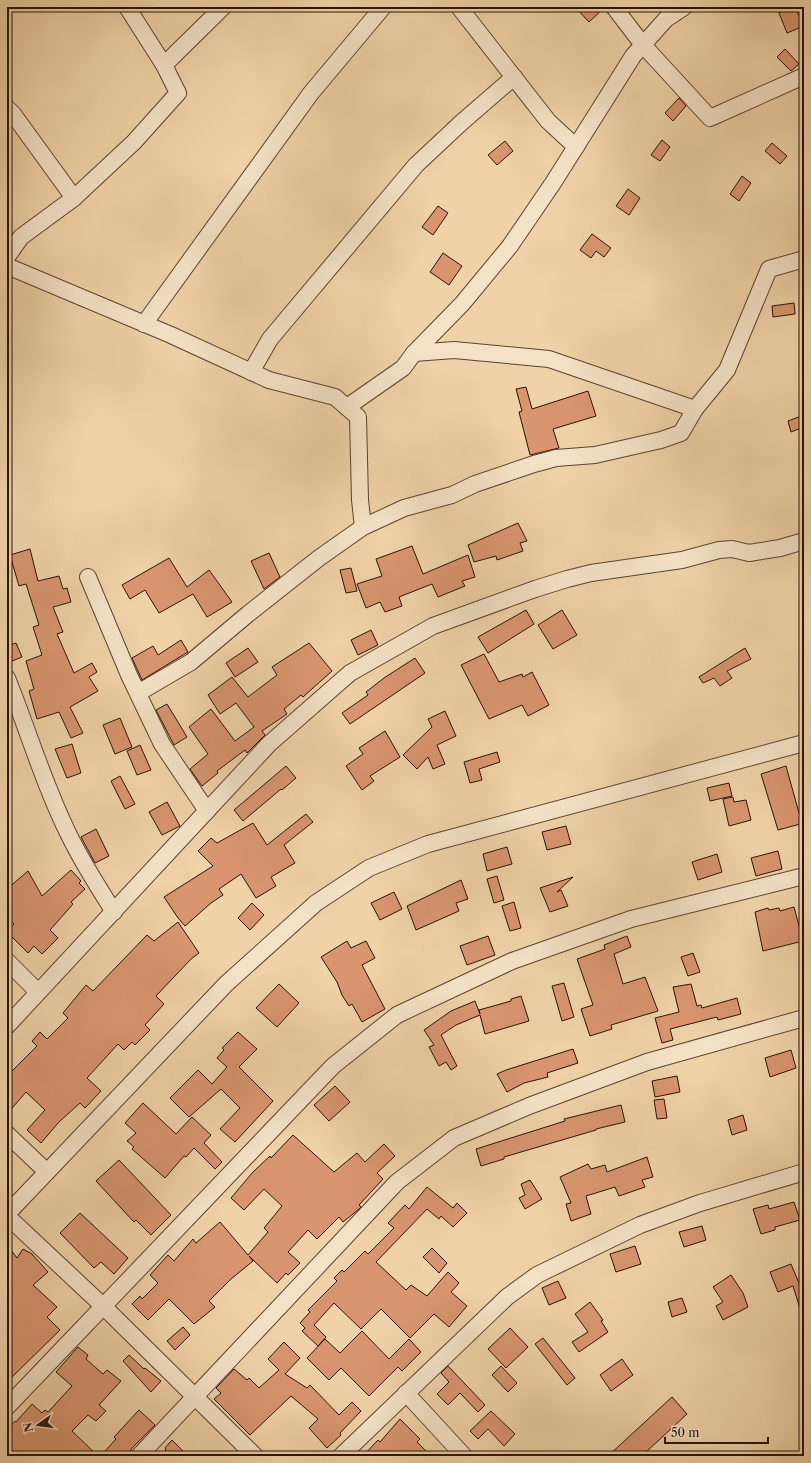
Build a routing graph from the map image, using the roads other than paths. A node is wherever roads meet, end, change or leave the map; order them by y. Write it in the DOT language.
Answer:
graph roads {
  1 [pos="126,7"];
  2 [pos="223,7"];
  3 [pos="383,7"];
  4 [pos="459,7"];
  5 [pos="614,7"];
  6 [pos="684,7"];
  7 [pos="643,45"];
  8 [pos="164,65"];
  9 [pos="804,76"];
  10 [pos="514,77"];
  11 [pos="7,108"];
  12 [pos="576,147"];
  13 [pos="74,198"];
  14 [pos="7,257"];
  15 [pos="804,259"];
  16 [pos="7,266"];
  17 [pos="144,324"];
  18 [pos="414,353"];
  19 [pos="251,372"];
  20 [pos="346,407"];
  21 [pos="695,409"];
  22 [pos="363,527"];
  23 [pos="804,541"];
  24 [pos="88,577"];
  25 [pos="7,678"];
  26 [pos="138,693"];
  27 [pos="804,743"];
  28 [pos="207,811"];
  29 [pos="804,876"];
  30 [pos="114,912"];
  31 [pos="7,961"];
  32 [pos="38,992"];
  33 [pos="804,1018"];
  34 [pos="7,1026"];
  35 [pos="7,1134"];
  36 [pos="47,1172"];
  37 [pos="804,1172"];
  38 [pos="7,1215"];
  39 [pos="103,1306"];
  40 [pos="406,1393"];
  41 [pos="195,1397"];
  42 [pos="7,1407"];
  43 [pos="139,1456"];
  44 [pos="255,1456"];
  45 [pos="341,1456"];
  46 [pos="464,1456"];
  1 -- 8 [label="street"];
  2 -- 8 [label="street"];
  3 -- 17 [label="street"];
  4 -- 10 [label="street"];
  5 -- 7 [label="street"];
  6 -- 7 [label="street"];
  7 -- 9 [label="street"];
  7 -- 12 [label="street"];
  8 -- 13 [label="street"];
  10 -- 12 [label="street"];
  10 -- 19 [label="street"];
  11 -- 13 [label="street"];
  12 -- 18 [label="street"];
  13 -- 14 [label="street"];
  15 -- 21 [label="street"];
  16 -- 17 [label="street"];
  17 -- 19 [label="street"];
  18 -- 20 [label="street"];
  18 -- 21 [label="street"];
  19 -- 20 [label="street"];
  20 -- 22 [label="street"];
  21 -- 22 [label="street"];
  22 -- 26 [label="street"];
  23 -- 28 [label="street"];
  24 -- 26 [label="street"];
  25 -- 30 [label="street"];
  26 -- 28 [label="street"];
  27 -- 36 [label="street"];
  28 -- 30 [label="street"];
  29 -- 39 [label="street"];
  30 -- 32 [label="street"];
  31 -- 32 [label="street"];
  32 -- 34 [label="street"];
  33 -- 41 [label="street"];
  35 -- 36 [label="street"];
  36 -- 38 [label="street"];
  37 -- 40 [label="street"];
  38 -- 39 [label="street"];
  39 -- 41 [label="street"];
  39 -- 42 [label="street"];
  40 -- 45 [label="street"];
  40 -- 46 [label="street"];
  41 -- 43 [label="street"];
  41 -- 44 [label="street"];
}
